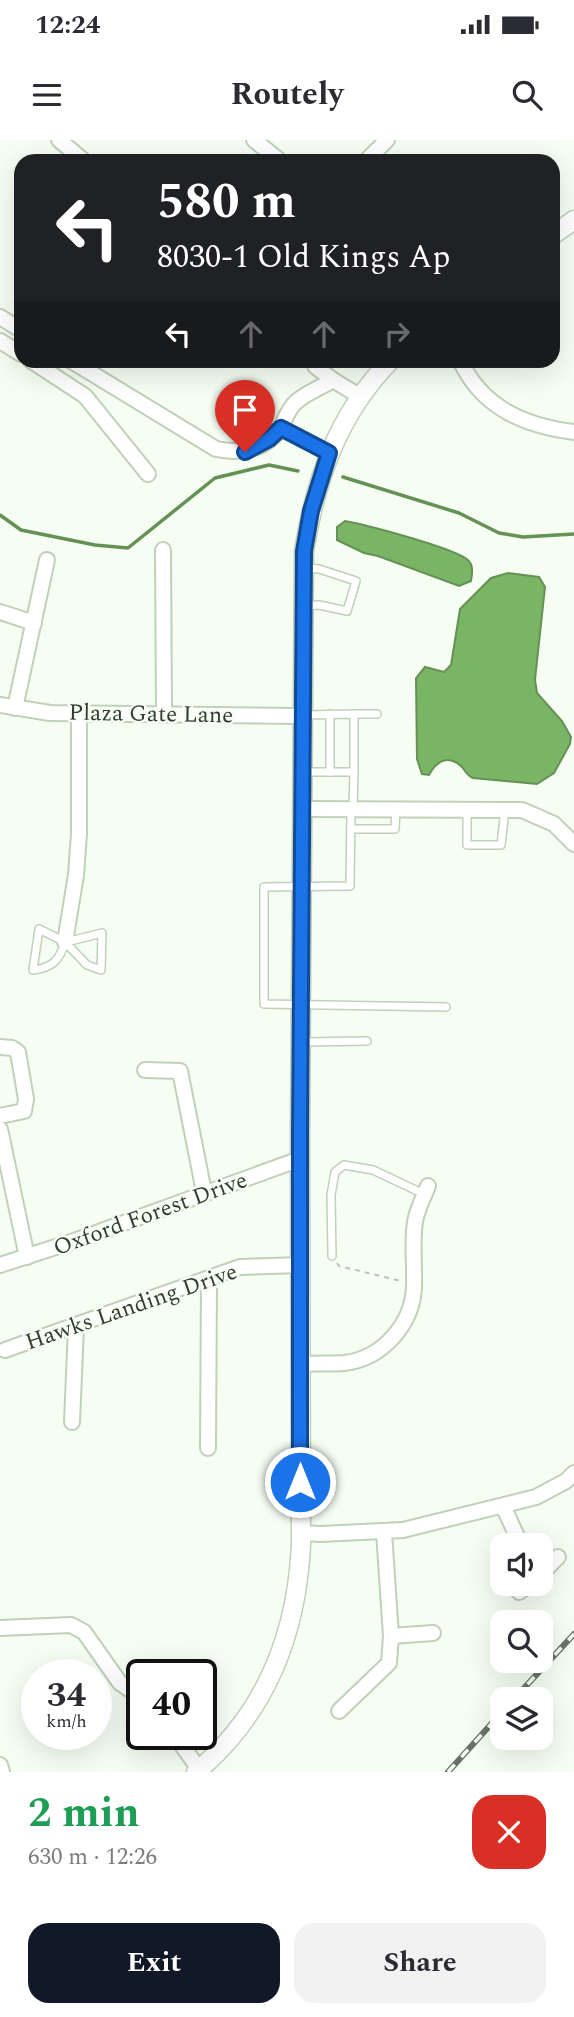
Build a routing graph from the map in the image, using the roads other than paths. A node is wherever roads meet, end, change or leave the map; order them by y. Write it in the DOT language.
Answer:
graph roads {
  1 [pos="59,140"];
  2 [pos="254,140"];
  3 [pos="387,140"];
  4 [pos="76,154"];
  5 [pos="271,154"];
  6 [pos="373,154"];
  7 [pos="42,368"];
  8 [pos="83,368"];
  9 [pos="317,368"];
  10 [pos="385,368"];
  11 [pos="465,368"];
  12 [pos="334,380"];
  13 [pos="361,397"];
  14 [pos="281,428"];
  15 [pos="574,432"];
  16 [pos="329,453"];
  17 [pos="148,474"];
  18 [pos="163,550"];
  19 [pos="47,560"];
  20 [pos="304,568"];
  21 [pos="303,606"];
  22 [pos="0,612"];
  23 [pos="34,623"];
  24 [pos="0,705"];
  25 [pos="15,708"];
  26 [pos="79,712"];
  27 [pos="164,713"];
  28 [pos="330,714"];
  29 [pos="355,714"];
  30 [pos="377,714"];
  31 [pos="303,716"];
  32 [pos="303,772"];
  33 [pos="330,772"];
  34 [pos="354,772"];
  35 [pos="352,808"];
  36 [pos="396,808"];
  37 [pos="467,808"];
  38 [pos="303,809"];
  39 [pos="505,809"];
  40 [pos="351,828"];
  41 [pos="574,844"];
  42 [pos="302,887"];
  43 [pos="65,943"];
  44 [pos="302,1004"];
  45 [pos="446,1007"];
  46 [pos="367,1041"];
  47 [pos="302,1042"];
  48 [pos="0,1047"];
  49 [pos="145,1070"];
  50 [pos="0,1116"];
  51 [pos="0,1129"];
  52 [pos="300,1159"];
  53 [pos="426,1191"];
  54 [pos="204,1192"];
  55 [pos="332,1256"];
  56 [pos="27,1257"];
  57 [pos="0,1265"];
  58 [pos="300,1265"];
  59 [pos="209,1279"];
  60 [pos="76,1326"];
  61 [pos="5,1350"];
  62 [pos="301,1364"];
  63 [pos="72,1422"];
  64 [pos="208,1448"];
  65 [pos="574,1473"];
  66 [pos="503,1506"];
  67 [pos="384,1532"];
  68 [pos="300,1533"];
  69 [pos="515,1533"];
  70 [pos="558,1557"];
  71 [pos="553,1562"];
  72 [pos="0,1628"];
  73 [pos="433,1633"];
  74 [pos="391,1636"];
  75 [pos="126,1687"];
  76 [pos="339,1711"];
  77 [pos="185,1750"];
  78 [pos="0,1765"];
  79 [pos="199,1771"];
  80 [pos="2,1772"];
  1 -- 4 [label="street"];
  2 -- 5 [label="street"];
  3 -- 6 [label="street"];
  7 -- 17 [label="street"];
  8 -- 14 [label="street"];
  9 -- 12 [label="street"];
  10 -- 13 [label="street"];
  11 -- 15 [label="street"];
  12 -- 13 [label="street"];
  12 -- 14 [label="street"];
  13 -- 16 [label="street"];
  14 -- 16 [label="street"];
  16 -- 20 [label="street"];
  18 -- 27 [label="street"];
  19 -- 23 [label="street"];
  20 -- 21 [label="street"];
  20 -- 21 [label="lane"];
  21 -- 31 [label="street"];
  22 -- 23 [label="street"];
  23 -- 25 [label="street"];
  24 -- 25 [label="street, Plaza Gate Lane"];
  25 -- 26 [label="street, Plaza Gate Lane"];
  26 -- 27 [label="street, Plaza Gate Lane"];
  26 -- 43 [label="street"];
  27 -- 31 [label="street, Plaza Gate Lane"];
  28 -- 29 [label="lane"];
  28 -- 31 [label="lane"];
  28 -- 33 [label="lane"];
  29 -- 30 [label="lane"];
  29 -- 34 [label="lane"];
  31 -- 32 [label="street"];
  32 -- 33 [label="lane"];
  32 -- 38 [label="street"];
  33 -- 34 [label="lane"];
  34 -- 35 [label="lane"];
  35 -- 36 [label="street"];
  35 -- 38 [label="street"];
  35 -- 40 [label="lane"];
  36 -- 37 [label="street"];
  36 -- 40 [label="lane"];
  37 -- 39 [label="street"];
  37 -- 39 [label="lane"];
  38 -- 42 [label="street"];
  39 -- 41 [label="street"];
  40 -- 42 [label="lane"];
  42 -- 44 [label="street"];
  42 -- 44 [label="lane"];
  43 -- 43 [label="lane"];
  43 -- 43 [label="lane"];
  44 -- 45 [label="lane"];
  44 -- 47 [label="street"];
  46 -- 47 [label="lane"];
  47 -- 52 [label="street"];
  48 -- 50 [label="street"];
  49 -- 54 [label="street"];
  51 -- 56 [label="street"];
  52 -- 54 [label="street, Oxford Forest Drive"];
  52 -- 58 [label="street"];
  53 -- 55 [label="lane"];
  53 -- 62 [label="street"];
  54 -- 56 [label="street, Oxford Forest Drive"];
  56 -- 57 [label="street, Oxford Forest Drive"];
  58 -- 59 [label="street, Hawks Landing Drive"];
  58 -- 62 [label="street"];
  59 -- 60 [label="street, Hawks Landing Drive"];
  59 -- 64 [label="street"];
  60 -- 61 [label="street, Hawks Landing Drive"];
  60 -- 63 [label="street"];
  62 -- 68 [label="street"];
  65 -- 66 [label="street"];
  66 -- 67 [label="street"];
  66 -- 69 [label="street"];
  67 -- 68 [label="street"];
  67 -- 74 [label="street"];
  68 -- 79 [label="street"];
  70 -- 71 [label="street"];
  72 -- 75 [label="street"];
  73 -- 74 [label="street"];
  74 -- 76 [label="street"];
  77 -- 79 [label="street"];
  78 -- 80 [label="street"];
}
